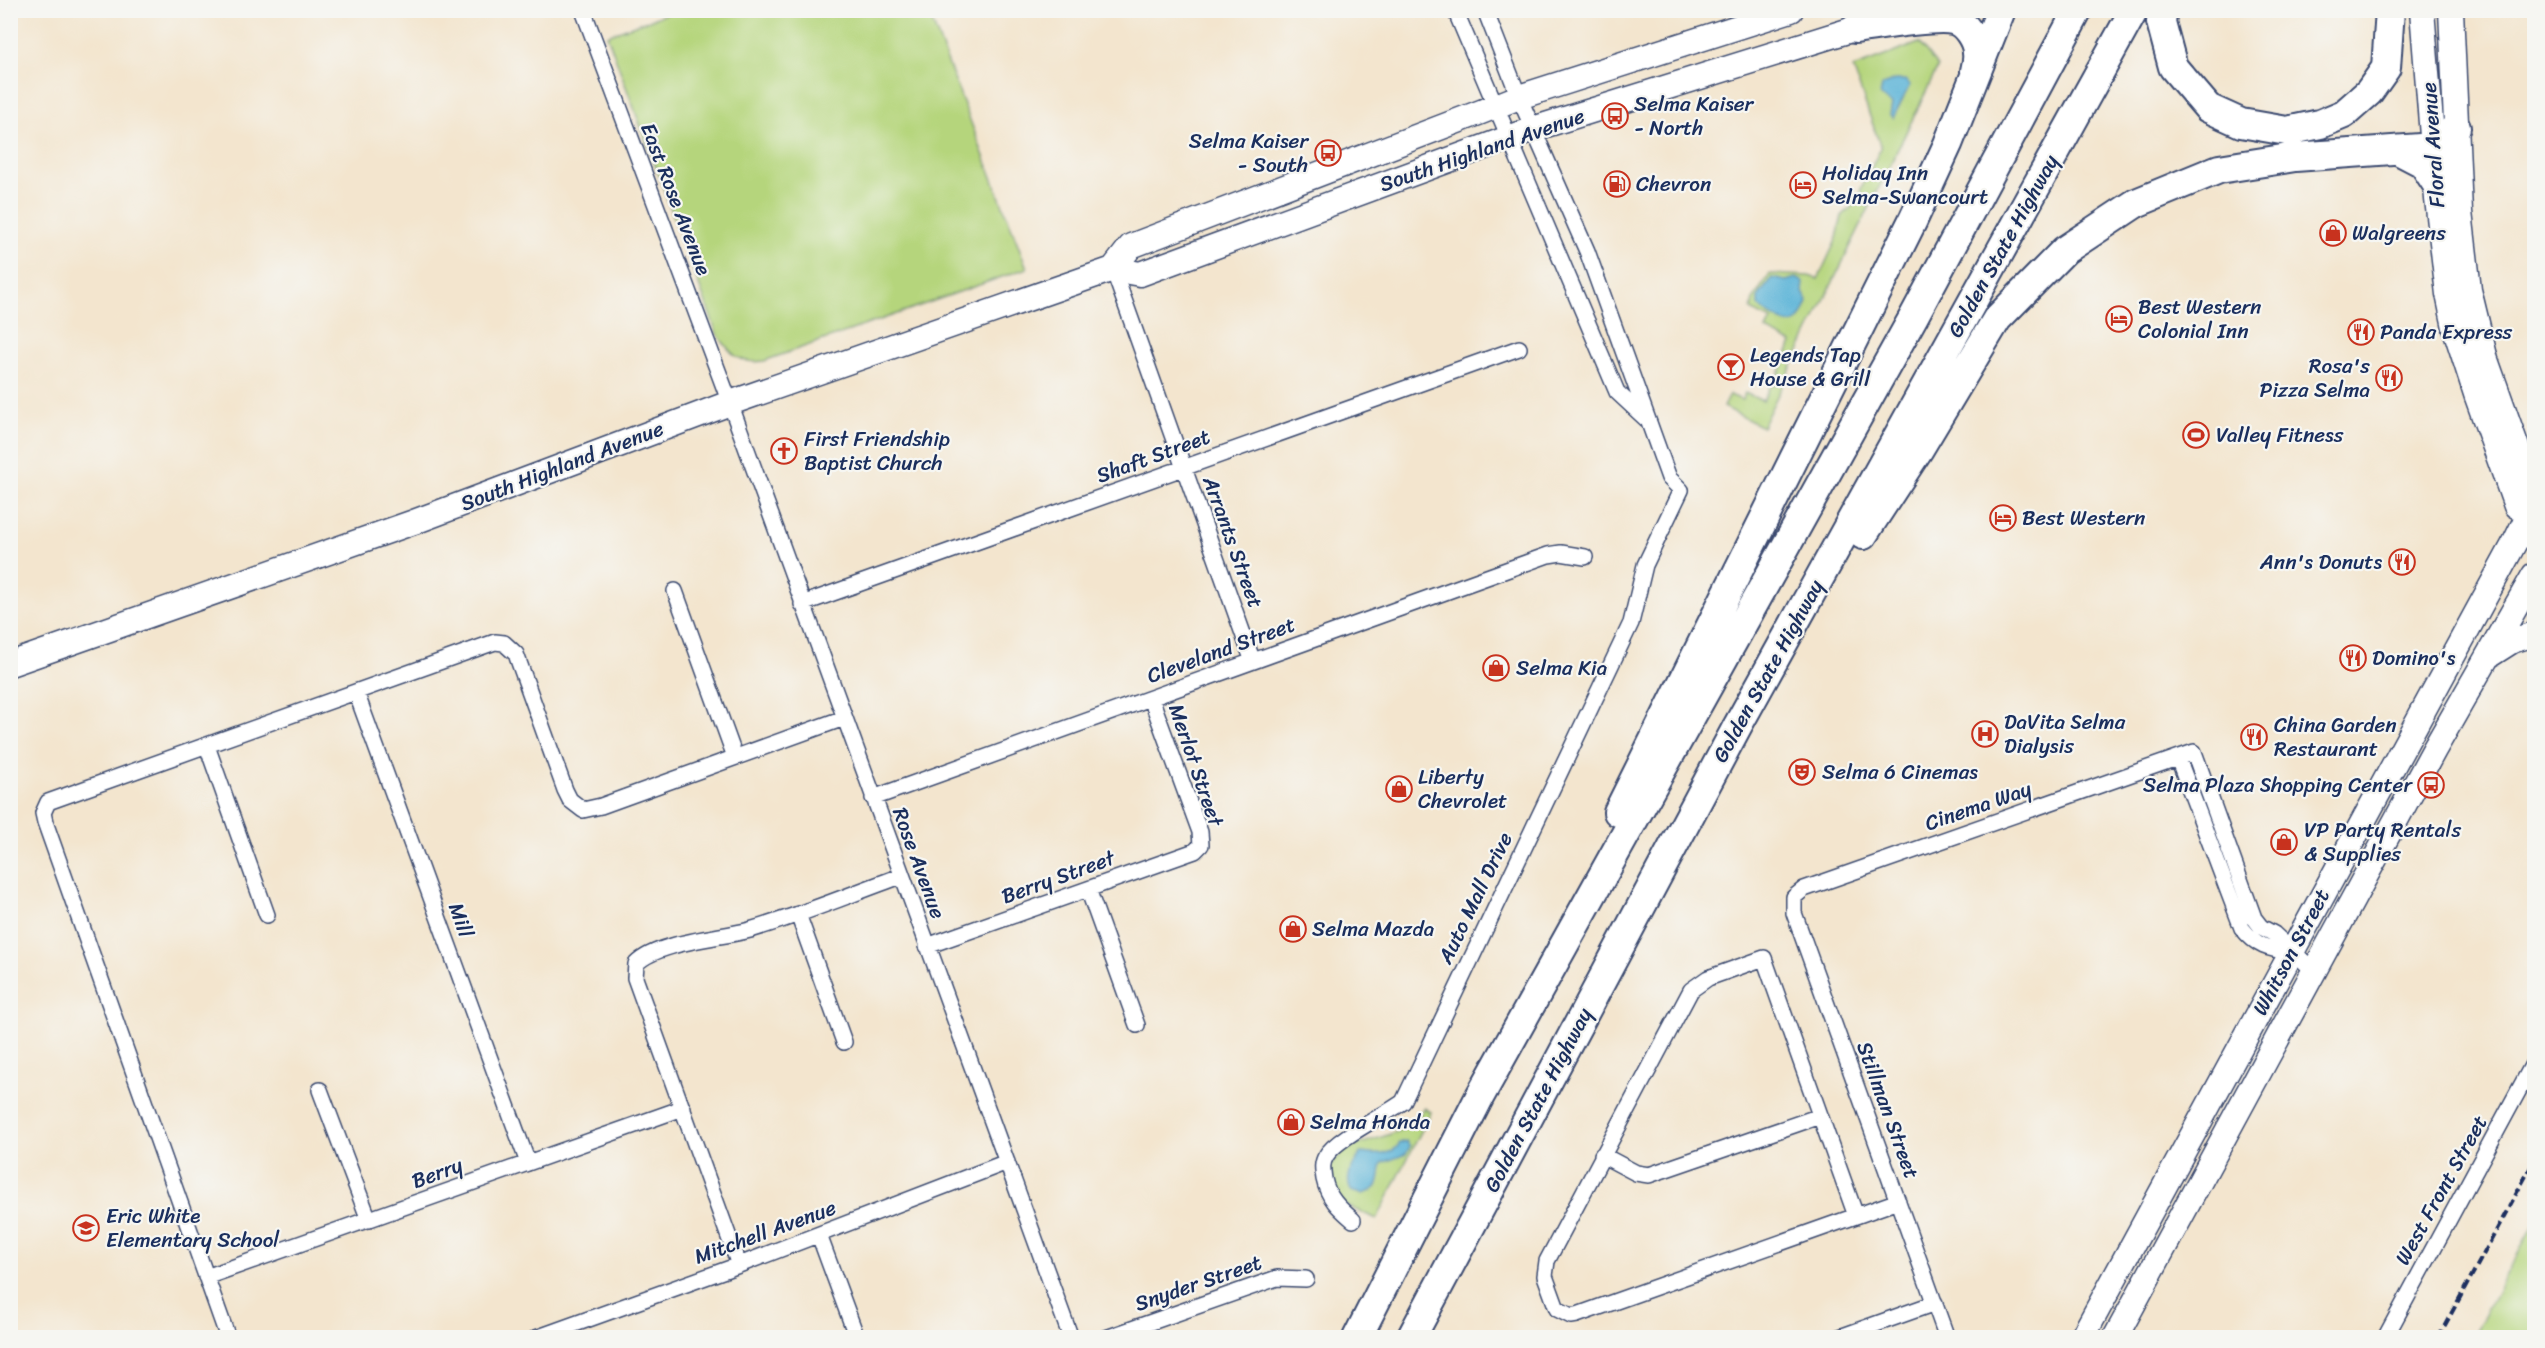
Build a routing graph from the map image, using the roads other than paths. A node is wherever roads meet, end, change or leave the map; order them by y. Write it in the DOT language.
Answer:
graph roads {
  1 [pos="583,10"];
  2 [pos="1455,10"];
  3 [pos="1485,10"];
  4 [pos="1791,10"];
  5 [pos="1907,10"];
  6 [pos="2001,10"];
  7 [pos="2078,10"];
  8 [pos="2134,10"];
  9 [pos="2163,10"];
  10 [pos="2390,10"];
  11 [pos="2403,10"];
  12 [pos="2422,10"];
  13 [pos="2451,10"];
  14 [pos="1855,29"];
  15 [pos="2386,68"];
  16 [pos="1974,79"];
  17 [pos="1519,97"];
  18 [pos="1494,107"];
  19 [pos="2456,127"];
  20 [pos="1533,129"];
  21 [pos="1508,138"];
  22 [pos="2434,147"];
  23 [pos="2398,150"];
  24 [pos="2436,183"];
  25 [pos="1113,269"];
  26 [pos="1519,348"];
  27 [pos="730,403"];
  28 [pos="1648,421"];
  29 [pos="2511,430"];
  30 [pos="2535,451"];
  31 [pos="1184,467"];
  32 [pos="2533,513"];
  33 [pos="1585,556"];
  34 [pos="2535,575"];
  35 [pos="675,591"];
  36 [pos="802,604"];
  37 [pos="2535,634"];
  38 [pos="2463,637"];
  39 [pos="2490,655"];
  40 [pos="1252,659"];
  41 [pos="10,664"];
  42 [pos="356,692"];
  43 [pos="1151,698"];
  44 [pos="844,718"];
  45 [pos="1738,724"];
  46 [pos="2406,742"];
  47 [pos="207,746"];
  48 [pos="2434,750"];
  49 [pos="735,757"];
  50 [pos="873,798"];
  51 [pos="1201,845"];
  52 [pos="2377,854"];
  53 [pos="901,876"];
  54 [pos="1088,889"];
  55 [pos="1794,897"];
  56 [pos="798,914"];
  57 [pos="267,915"];
  58 [pos="927,946"];
  59 [pos="2291,951"];
  60 [pos="2313,971"];
  61 [pos="1137,1025"];
  62 [pos="844,1042"];
  63 [pos="2535,1062"];
  64 [pos="2217,1089"];
  65 [pos="320,1090"];
  66 [pos="1480,1096"];
  67 [pos="683,1108"];
  68 [pos="1820,1116"];
  69 [pos="1602,1155"];
  70 [pos="1006,1162"];
  71 [pos="528,1163"];
  72 [pos="1898,1201"];
  73 [pos="2186,1208"];
  74 [pos="1856,1216"];
  75 [pos="369,1220"];
  76 [pos="1353,1220"];
  77 [pos="819,1234"];
  78 [pos="2131,1248"];
  79 [pos="739,1265"];
  80 [pos="206,1277"];
  81 [pos="1306,1279"];
  82 [pos="1935,1304"];
  83 [pos="228,1338"];
  84 [pos="536,1338"];
  85 [pos="857,1338"];
  86 [pos="1071,1338"];
  87 [pos="1106,1338"];
  88 [pos="1357,1338"];
  89 [pos="1411,1338"];
  90 [pos="1837,1338"];
  91 [pos="1947,1338"];
  92 [pos="2082,1338"];
  93 [pos="2105,1338"];
  94 [pos="2115,1338"];
  95 [pos="2385,1338"];
  1 -- 27 [label="street, East Rose Avenue"];
  2 -- 18 [label="street"];
  3 -- 17 [label="street"];
  4 -- 17 [label="main road, South Highland Avenue"];
  5 -- 14 [label="main road, South Highland Avenue"];
  6 -- 16 [label="highway"];
  7 -- 66 [label="highway, Golden State Highway"];
  8 -- 45 [label="highway, Golden State Highway"];
  9 -- 15 [label="highway"];
  10 -- 15 [label="highway"];
  11 -- 15 [label="highway"];
  12 -- 22 [label="main road, Floral Avenue"];
  13 -- 19 [label="main road, Floral Avenue"];
  14 -- 16 [label="highway"];
  14 -- 20 [label="main road, South Highland Avenue"];
  16 -- 66 [label="highway"];
  17 -- 18 [label="main road, South Highland Avenue"];
  17 -- 20 [label="street"];
  18 -- 21 [label="street"];
  18 -- 25 [label="main road, South Highland Avenue"];
  19 -- 22 [label="highway"];
  19 -- 29 [label="main road, Floral Avenue"];
  20 -- 21 [label="main road, South Highland Avenue"];
  20 -- 28 [label="street"];
  21 -- 25 [label="main road, South Highland Avenue"];
  21 -- 28 [label="street"];
  22 -- 23 [label="highway"];
  22 -- 24 [label="main road, Floral Avenue"];
  23 -- 24 [label="highway"];
  23 -- 45 [label="highway"];
  24 -- 32 [label="main road, Floral Avenue"];
  25 -- 27 [label="main road, South Highland Avenue"];
  25 -- 31 [label="street, Arrants Street"];
  26 -- 31 [label="street, Shaft Street"];
  27 -- 36 [label="street, Rose Avenue"];
  27 -- 41 [label="main road, South Highland Avenue"];
  28 -- 76 [label="street, Auto Mall Drive"];
  29 -- 30 [label="main road"];
  29 -- 32 [label="main road, Floral Avenue"];
  31 -- 36 [label="street, Shaft Street"];
  31 -- 40 [label="street, Arrants Street"];
  32 -- 38 [label="main road, Whitson Street"];
  33 -- 40 [label="street, Cleveland Street"];
  34 -- 39 [label="main road, Whitson Street"];
  35 -- 49 [label="street"];
  36 -- 44 [label="street, Rose Avenue"];
  37 -- 39 [label="main road"];
  38 -- 46 [label="main road, Whitson Street"];
  38 -- 48 [label="main road"];
  39 -- 48 [label="main road, Whitson Street"];
  40 -- 43 [label="street, Cleveland Street"];
  42 -- 47 [label="street"];
  42 -- 49 [label="street"];
  42 -- 71 [label="street, Mill"];
  43 -- 50 [label="street, Cleveland Street"];
  43 -- 51 [label="street, Merlot Street"];
  44 -- 49 [label="street"];
  44 -- 50 [label="street, Rose Avenue"];
  45 -- 89 [label="highway, Golden State Highway"];
  46 -- 52 [label="main road"];
  46 -- 59 [label="main road, Whitson Street"];
  47 -- 57 [label="street"];
  47 -- 80 [label="street"];
  48 -- 52 [label="main road, Whitson Street"];
  50 -- 53 [label="street, Rose Avenue"];
  51 -- 54 [label="street, Berry Street"];
  52 -- 60 [label="main road, Whitson Street"];
  53 -- 56 [label="street"];
  53 -- 58 [label="street, Rose Avenue"];
  54 -- 58 [label="street, Berry Street"];
  54 -- 61 [label="street"];
  55 -- 59 [label="street, Cinema Way"];
  55 -- 72 [label="street, Stillman Street"];
  56 -- 62 [label="street"];
  56 -- 67 [label="street"];
  58 -- 70 [label="street, Rose Avenue"];
  59 -- 60 [label="street"];
  59 -- 64 [label="main road, Whitson Street"];
  60 -- 73 [label="main road, Whitson Street"];
  63 -- 95 [label="street, West Front Street"];
  64 -- 73 [label="main road"];
  64 -- 78 [label="main road, Whitson Street"];
  65 -- 75 [label="street"];
  66 -- 88 [label="highway, Golden State Highway"];
  67 -- 71 [label="street, Berry"];
  67 -- 79 [label="street"];
  68 -- 69 [label="street"];
  68 -- 69 [label="street"];
  68 -- 74 [label="street"];
  69 -- 74 [label="street"];
  70 -- 77 [label="street, Mitchell Avenue"];
  70 -- 86 [label="street, Rose Avenue"];
  71 -- 75 [label="street, Berry"];
  72 -- 74 [label="street"];
  72 -- 82 [label="street, Stillman Street"];
  73 -- 94 [label="main road, Whitson Street"];
  75 -- 80 [label="street, Berry"];
  77 -- 79 [label="street, Mitchell Avenue"];
  77 -- 85 [label="street"];
  78 -- 92 [label="main road, Whitson Street"];
  78 -- 93 [label="main road"];
  79 -- 84 [label="street, Mitchell Avenue"];
  80 -- 83 [label="street"];
  81 -- 87 [label="street, Snyder Street"];
  82 -- 90 [label="street"];
  82 -- 91 [label="street, Stillman Street"];
}
